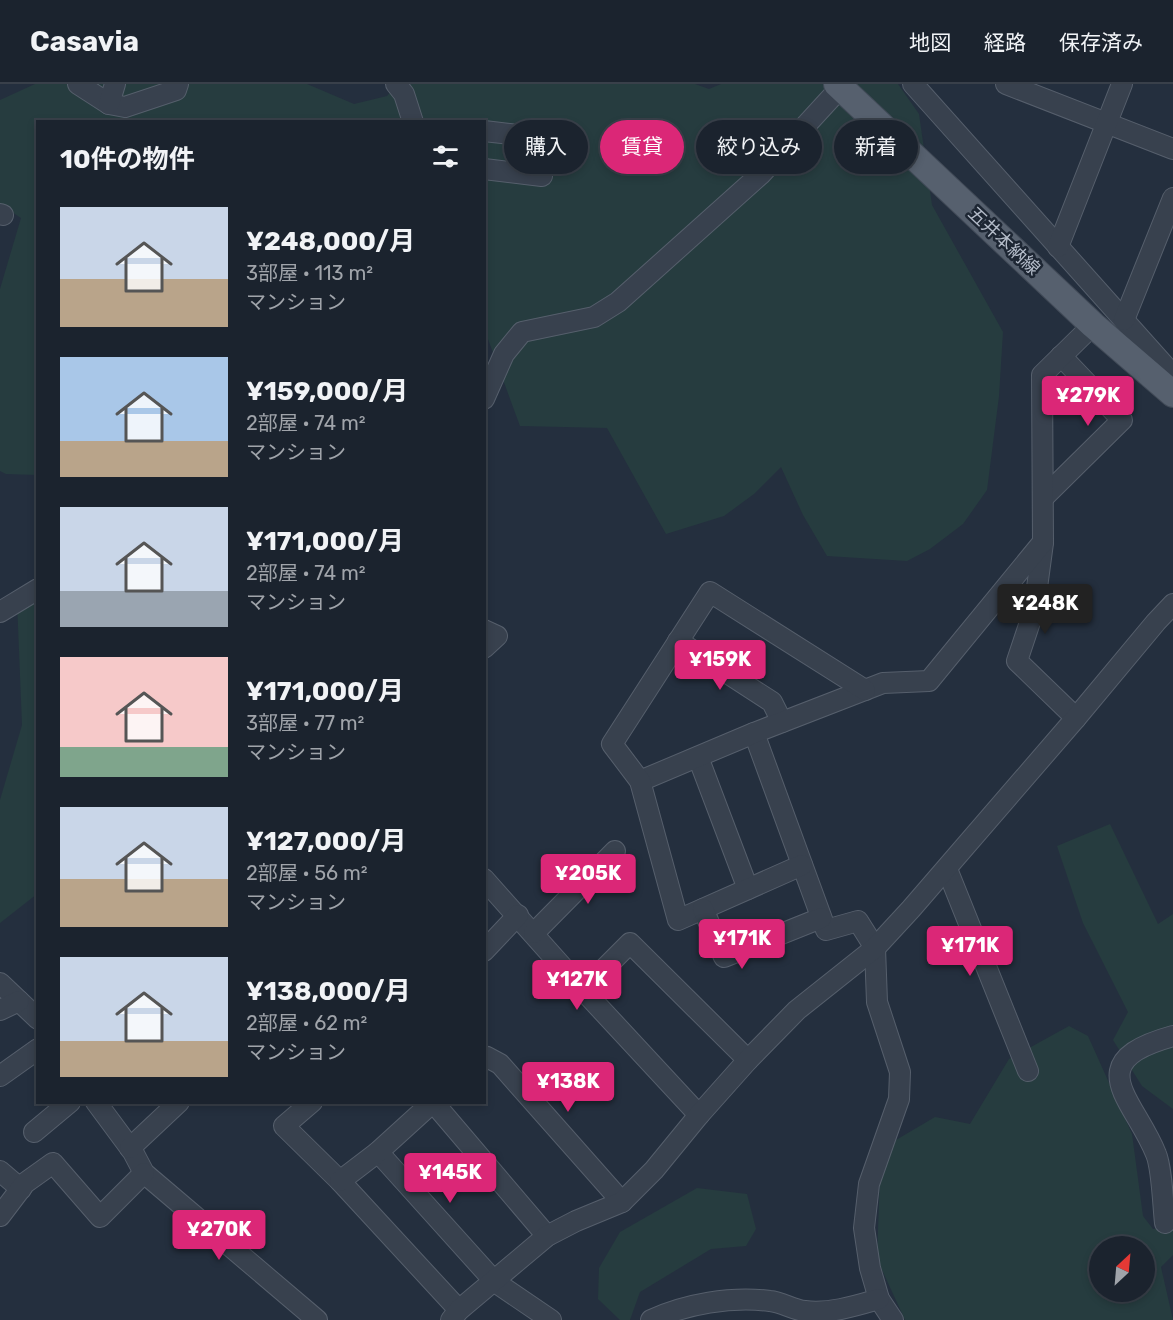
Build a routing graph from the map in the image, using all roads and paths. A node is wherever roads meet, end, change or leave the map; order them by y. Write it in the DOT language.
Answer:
graph roads {
  1 [pos="78,84"];
  2 [pos="115,84"];
  3 [pos="178,84"];
  4 [pos="396,84"];
  5 [pos="913,84"];
  6 [pos="1006,84"];
  7 [pos="1122,84"];
  8 [pos="839,86"];
  9 [pos="109,104"];
  10 [pos="412,120"];
  11 [pos="1107,123"];
  12 [pos="486,131"];
  13 [pos="1173,149"];
  14 [pos="486,169"];
  15 [pos="1173,198"];
  16 [pos="1058,247"];
  17 [pos="1124,320"];
  18 [pos="1093,325"];
  19 [pos="1061,356"];
  20 [pos="1173,375"];
  21 [pos="486,394"];
  22 [pos="1173,394"];
  23 [pos="1043,498"];
  24 [pos="1043,542"];
  25 [pos="36,590"];
  26 [pos="1173,604"];
  27 [pos="0,612"];
  28 [pos="486,631"];
  29 [pos="678,641"];
  30 [pos="486,646"];
  31 [pos="865,690"];
  32 [pos="1076,718"];
  33 [pos="782,722"];
  34 [pos="754,733"];
  35 [pos="698,757"];
  36 [pos="640,781"];
  37 [pos="615,850"];
  38 [pos="802,866"];
  39 [pos="947,869"];
  40 [pos="486,881"];
  41 [pos="748,889"];
  42 [pos="703,909"];
  43 [pos="518,915"];
  44 [pos="821,918"];
  45 [pos="534,933"];
  46 [pos="875,948"];
  47 [pos="486,949"];
  48 [pos="0,983"];
  49 [pos="583,990"];
  50 [pos="19,1001"];
  51 [pos="0,1010"];
  52 [pos="36,1016"];
  53 [pos="1173,1036"];
  54 [pos="36,1050"];
  55 [pos="486,1057"];
  56 [pos="748,1060"];
  57 [pos="1028,1071"];
  58 [pos="0,1076"];
  59 [pos="68,1104"];
  60 [pos="97,1104"];
  61 [pos="177,1104"];
  62 [pos="310,1104"];
  63 [pos="431,1104"];
  64 [pos="435,1104"];
  65 [pos="699,1114"];
  66 [pos="34,1132"];
  67 [pos="130,1148"];
  68 [pos="378,1152"];
  69 [pos="0,1171"];
  70 [pos="144,1173"];
  71 [pos="340,1181"];
  72 [pos="21,1189"];
  73 [pos="622,1202"];
  74 [pos="0,1216"];
  75 [pos="1165,1223"];
  76 [pos="547,1236"];
  77 [pos="495,1282"];
  78 [pos="879,1299"];
  79 [pos="455,1315"];
  80 [pos="317,1320"];
  81 [pos="552,1320"];
  82 [pos="651,1320"];
  83 [pos="893,1320"];
  1 -- 9 [label="street"];
  2 -- 9 [label="street"];
  3 -- 9 [label="street"];
  4 -- 10 [label="street"];
  5 -- 16 [label="street"];
  6 -- 11 [label="street"];
  7 -- 11 [label="street"];
  8 -- 18 [label="main road, 五井本納線"];
  8 -- 21 [label="street"];
  11 -- 13 [label="street"];
  11 -- 16 [label="street"];
  12 -- 14 [label="street"];
  15 -- 17 [label="street"];
  16 -- 17 [label="street"];
  17 -- 20 [label="street"];
  18 -- 19 [label="street"];
  18 -- 22 [label="main road, 五井本納線"];
  19 -- 23 [label="street"];
  19 -- 23 [label="street"];
  23 -- 24 [label="street"];
  24 -- 31 [label="street"];
  24 -- 32 [label="street"];
  25 -- 27 [label="street"];
  26 -- 32 [label="street"];
  28 -- 30 [label="street"];
  29 -- 31 [label="street"];
  29 -- 33 [label="street"];
  29 -- 36 [label="street"];
  31 -- 33 [label="street"];
  32 -- 39 [label="street"];
  33 -- 34 [label="street"];
  34 -- 35 [label="street"];
  34 -- 38 [label="street"];
  35 -- 36 [label="street"];
  35 -- 41 [label="street"];
  36 -- 42 [label="street"];
  37 -- 45 [label="street"];
  38 -- 41 [label="street"];
  38 -- 44 [label="street"];
  39 -- 46 [label="street"];
  39 -- 57 [label="street"];
  40 -- 43 [label="street"];
  41 -- 42 [label="street"];
  42 -- 44 [label="street"];
  43 -- 45 [label="street"];
  43 -- 47 [label="street"];
  44 -- 46 [label="street"];
  45 -- 49 [label="street"];
  46 -- 56 [label="street"];
  46 -- 78 [label="street"];
  48 -- 50 [label="street"];
  49 -- 56 [label="street"];
  49 -- 65 [label="street"];
  50 -- 51 [label="street"];
  50 -- 52 [label="street"];
  53 -- 75 [label="street"];
  54 -- 58 [label="street"];
  55 -- 73 [label="street"];
  56 -- 65 [label="street"];
  59 -- 66 [label="street"];
  60 -- 67 [label="street"];
  61 -- 67 [label="street"];
  62 -- 71 [label="street"];
  63 -- 68 [label="street"];
  64 -- 76 [label="street"];
  65 -- 73 [label="street"];
  67 -- 70 [label="street"];
  68 -- 71 [label="street"];
  68 -- 77 [label="street"];
  69 -- 72 [label="street"];
  70 -- 72 [label="street"];
  70 -- 80 [label="street"];
  71 -- 79 [label="street"];
  72 -- 74 [label="street"];
  73 -- 76 [label="street"];
  76 -- 77 [label="street"];
  77 -- 79 [label="street"];
  77 -- 81 [label="street"];
  78 -- 82 [label="street"];
  78 -- 83 [label="street"];
}
